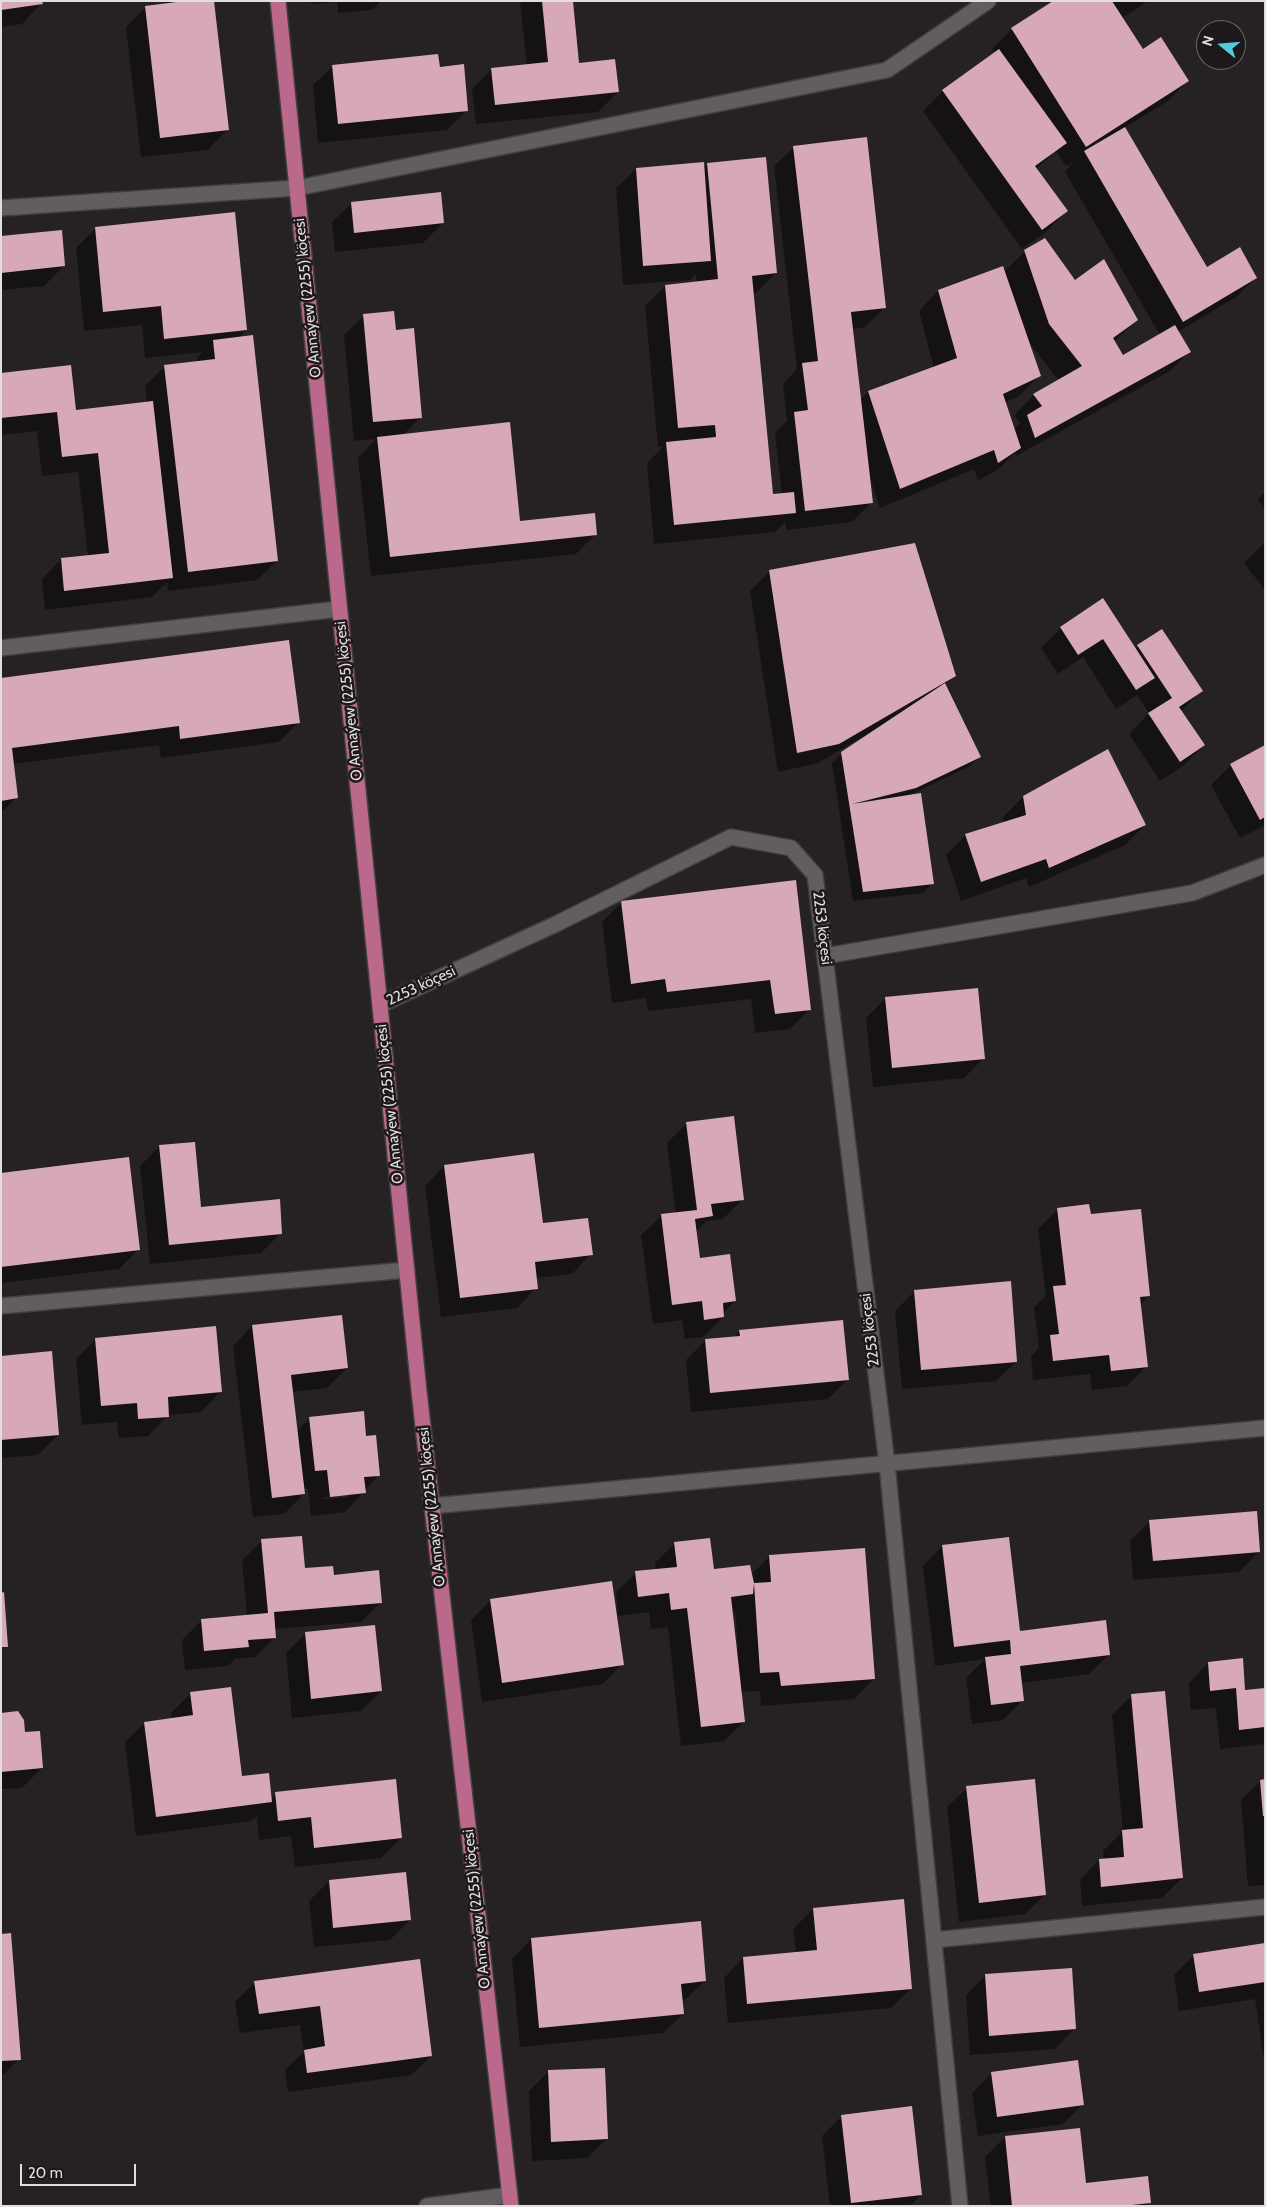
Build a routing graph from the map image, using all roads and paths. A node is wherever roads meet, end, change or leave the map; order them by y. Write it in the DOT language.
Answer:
graph roads {
  1 [pos="278,1"];
  2 [pos="988,1"];
  3 [pos="296,188"];
  4 [pos="1,208"];
  5 [pos="340,609"];
  6 [pos="1,648"];
  7 [pos="1265,865"];
  8 [pos="825,956"];
  9 [pos="380,1005"];
  10 [pos="407,1270"];
  11 [pos="1,1306"];
  12 [pos="1265,1428"];
  13 [pos="887,1464"];
  14 [pos="432,1506"];
  15 [pos="1265,1907"];
  16 [pos="934,1940"];
  17 [pos="510,2200"];
  18 [pos="427,2206"];
  19 [pos="960,2206"];
  1 -- 3 [label="main road, O Annaýew (2255) köçesi"];
  2 -- 3 [label="street"];
  3 -- 4 [label="street"];
  3 -- 5 [label="main road, O Annaýew (2255) köçesi"];
  5 -- 6 [label="street"];
  5 -- 9 [label="main road, O Annaýew (2255) köçesi"];
  7 -- 8 [label="street"];
  8 -- 9 [label="street, 2253 köçesi"];
  8 -- 13 [label="street, 2253 köçesi"];
  9 -- 10 [label="main road, O Annaýew (2255) köçesi"];
  10 -- 11 [label="street"];
  10 -- 14 [label="main road, O Annaýew (2255) köçesi"];
  12 -- 13 [label="street"];
  13 -- 14 [label="street"];
  13 -- 16 [label="street, 2253 köçesi"];
  14 -- 17 [label="main road, O Annaýew (2255) köçesi"];
  15 -- 16 [label="street"];
  16 -- 19 [label="street, 2253 köçesi"];
  17 -- 18 [label="street"];
}
